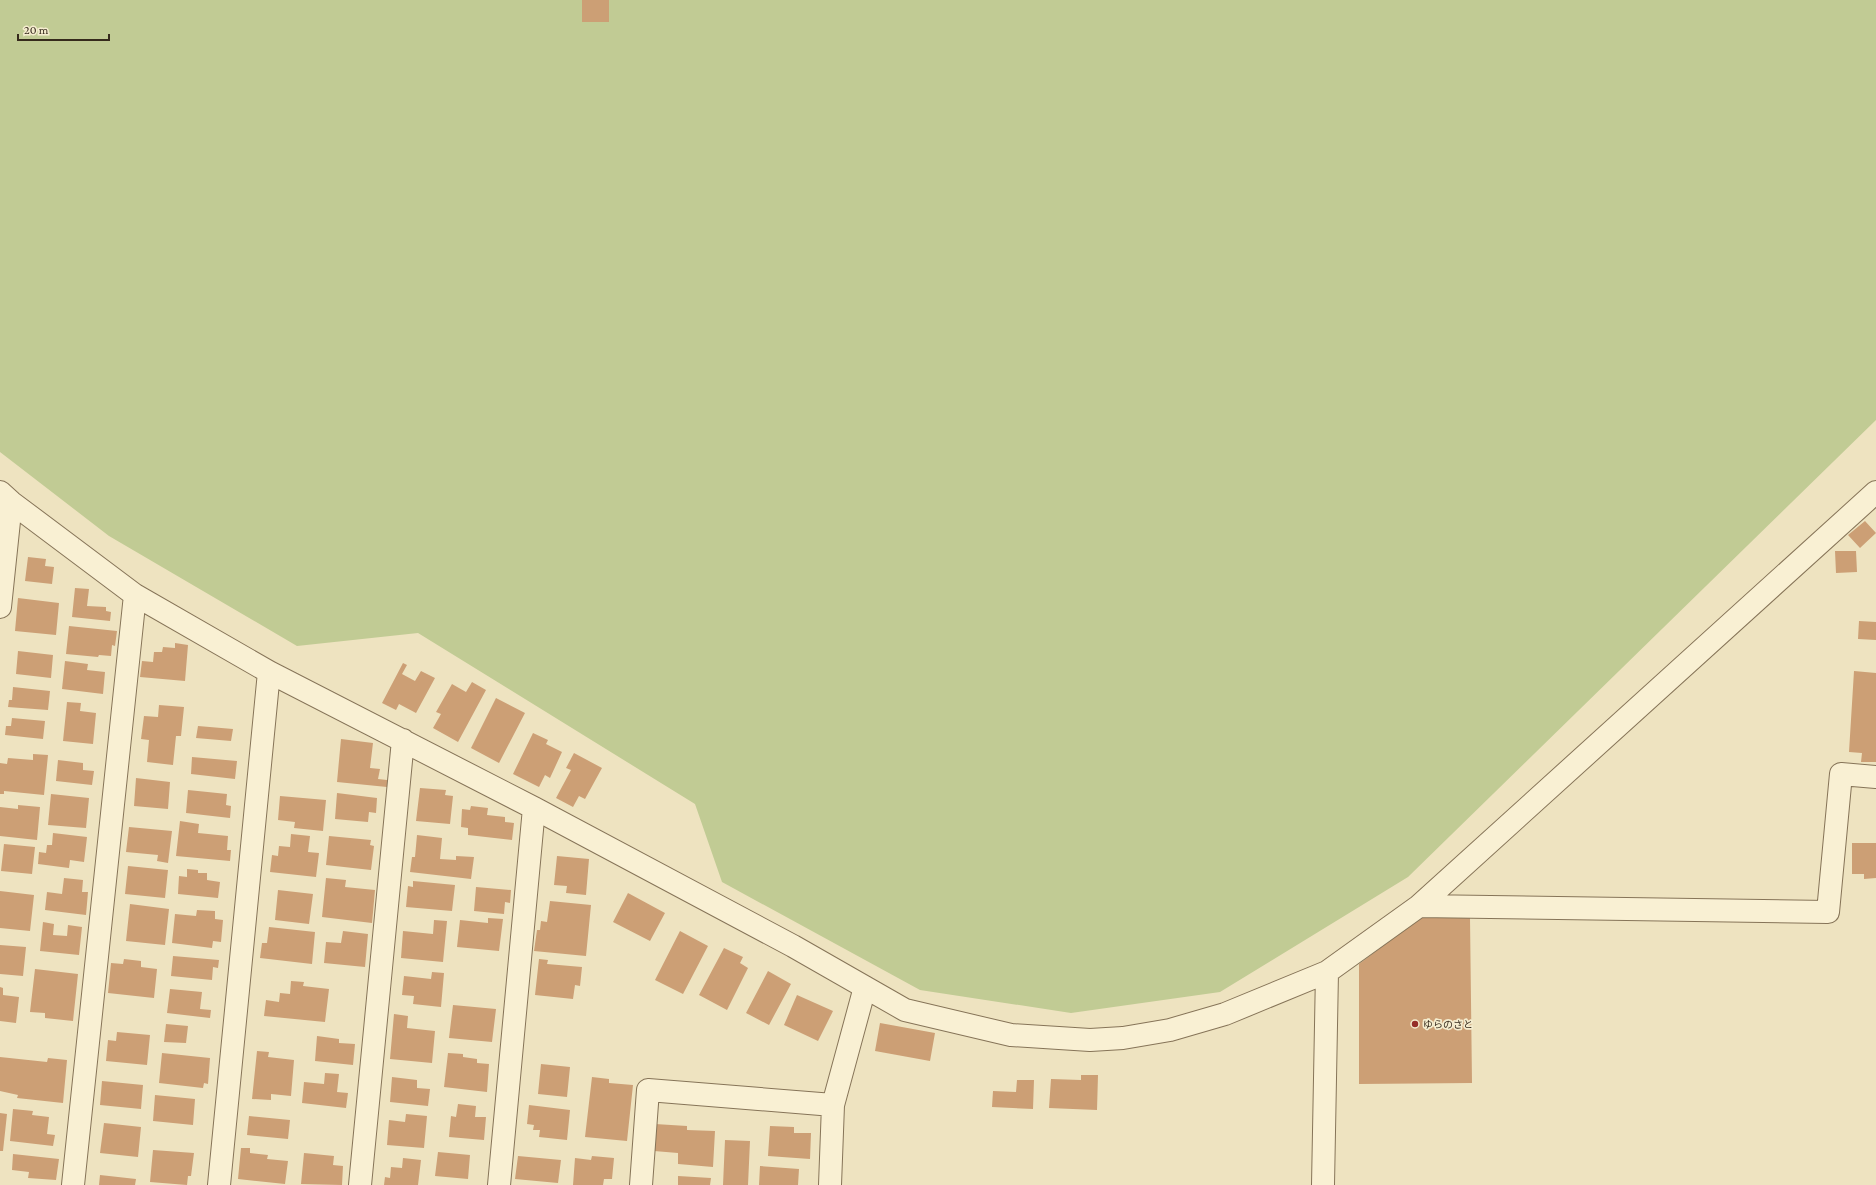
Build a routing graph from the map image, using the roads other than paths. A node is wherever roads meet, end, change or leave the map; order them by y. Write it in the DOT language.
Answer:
graph roads {
  1 [pos="1876,492"];
  2 [pos="6,497"];
  3 [pos="135,595"];
  4 [pos="0,607"];
  5 [pos="269,672"];
  6 [pos="403,740"];
  7 [pos="1876,777"];
  8 [pos="534,808"];
  9 [pos="1420,906"];
  10 [pos="1326,972"];
  11 [pos="865,987"];
  12 [pos="833,1105"];
  13 [pos="73,1185"];
  14 [pos="219,1185"];
  15 [pos="360,1185"];
  16 [pos="498,1185"];
  17 [pos="641,1185"];
  18 [pos="830,1185"];
  19 [pos="1323,1185"];
  1 -- 9 [label="street"];
  2 -- 3 [label="street"];
  2 -- 4 [label="street"];
  3 -- 5 [label="street"];
  3 -- 13 [label="street"];
  5 -- 6 [label="street"];
  5 -- 14 [label="street"];
  6 -- 8 [label="street"];
  6 -- 15 [label="street"];
  7 -- 9 [label="street"];
  8 -- 11 [label="street"];
  8 -- 16 [label="street"];
  9 -- 10 [label="street"];
  10 -- 11 [label="street"];
  10 -- 19 [label="street"];
  11 -- 12 [label="street"];
  12 -- 17 [label="street"];
  12 -- 18 [label="street"];
}
